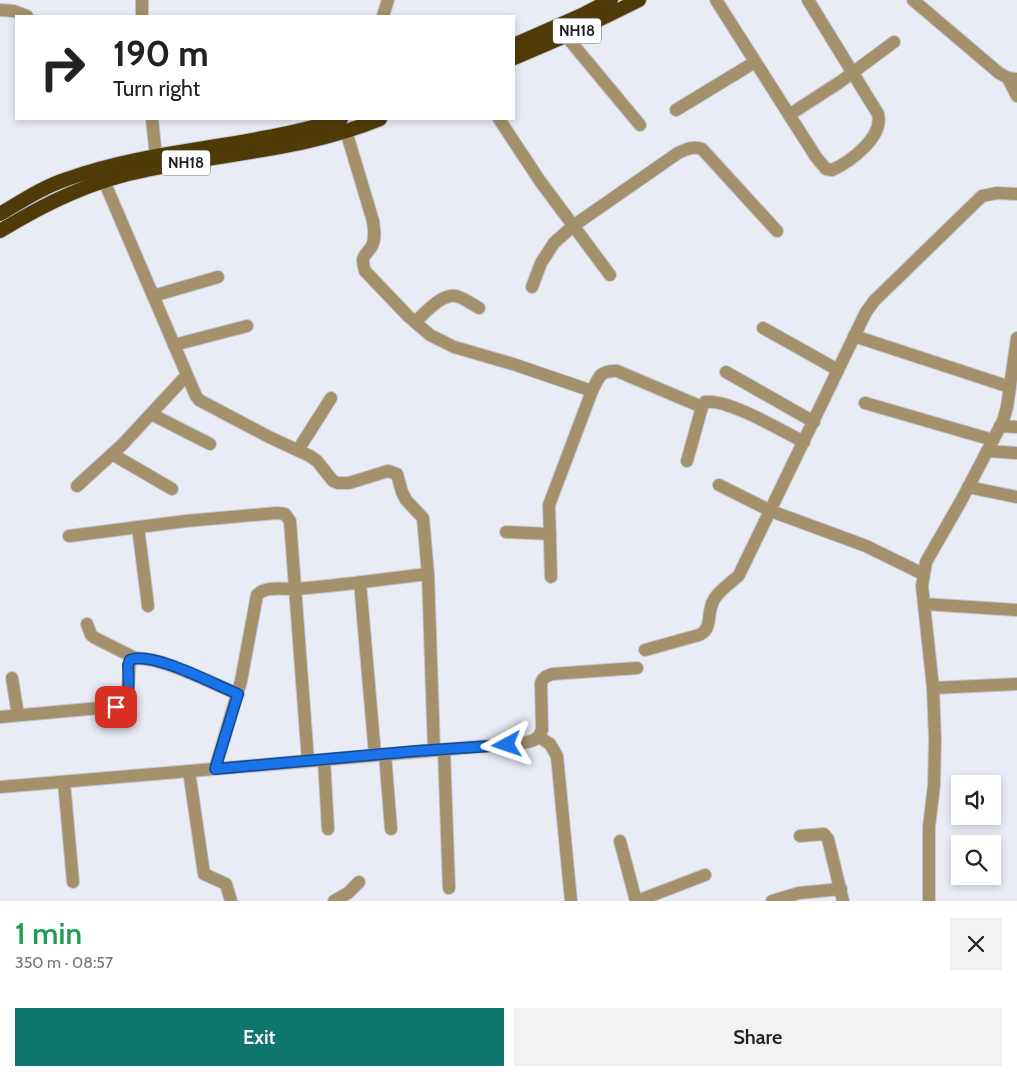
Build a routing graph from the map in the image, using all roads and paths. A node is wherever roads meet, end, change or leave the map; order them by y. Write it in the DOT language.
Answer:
graph roads {
  1 [pos="142,0"];
  2 [pos="388,0"];
  3 [pos="611,0"];
  4 [pos="640,0"];
  5 [pos="716,0"];
  6 [pos="808,0"];
  7 [pos="913,0"];
  8 [pos="0,10"];
  9 [pos="24,15"];
  10 [pos="142,15"];
  11 [pos="383,15"];
  12 [pos="566,36"];
  13 [pos="894,42"];
  14 [pos="515,45"];
  15 [pos="515,58"];
  16 [pos="755,62"];
  17 [pos="852,73"];
  18 [pos="1012,79"];
  19 [pos="1017,96"];
  20 [pos="676,110"];
  21 [pos="788,115"];
  22 [pos="152,120"];
  23 [pos="374,120"];
  24 [pos="500,120"];
  25 [pos="300,125"];
  26 [pos="344,125"];
  27 [pos="640,125"];
  28 [pos="156,156"];
  29 [pos="104,181"];
  30 [pos="1017,194"];
  31 [pos="0,214"];
  32 [pos="573,226"];
  33 [pos="0,231"];
  34 [pos="777,231"];
  35 [pos="610,275"];
  36 [pos="218,277"];
  37 [pos="532,288"];
  38 [pos="153,296"];
  39 [pos="478,308"];
  40 [pos="415,322"];
  41 [pos="248,326"];
  42 [pos="763,328"];
  43 [pos="854,336"];
  44 [pos="1017,338"];
  45 [pos="174,345"];
  46 [pos="838,370"];
  47 [pos="726,372"];
  48 [pos="186,376"];
  49 [pos="1010,387"];
  50 [pos="592,391"];
  51 [pos="331,398"];
  52 [pos="865,403"];
  53 [pos="702,407"];
  54 [pos="151,414"];
  55 [pos="814,422"];
  56 [pos="1000,426"];
  57 [pos="1017,427"];
  58 [pos="804,442"];
  59 [pos="210,444"];
  60 [pos="990,446"];
  61 [pos="298,450"];
  62 [pos="1017,453"];
  63 [pos="112,454"];
  64 [pos="687,461"];
  65 [pos="719,485"];
  66 [pos="77,486"];
  67 [pos="968,487"];
  68 [pos="172,489"];
  69 [pos="1017,497"];
  70 [pos="771,511"];
  71 [pos="138,527"];
  72 [pos="506,532"];
  73 [pos="550,534"];
  74 [pos="69,536"];
  75 [pos="428,574"];
  76 [pos="924,574"];
  77 [pos="551,577"];
  78 [pos="360,582"];
  79 [pos="294,589"];
  80 [pos="924,604"];
  81 [pos="148,606"];
  82 [pos="1017,610"];
  83 [pos="87,624"];
  84 [pos="645,650"];
  85 [pos="135,658"];
  86 [pos="637,668"];
  87 [pos="12,678"];
  88 [pos="1017,684"];
  89 [pos="933,688"];
  90 [pos="238,694"];
  91 [pos="18,715"];
  92 [pos="0,717"];
  93 [pos="539,737"];
  94 [pos="439,750"];
  95 [pos="380,755"];
  96 [pos="324,760"];
  97 [pos="308,761"];
  98 [pos="215,769"];
  99 [pos="189,771"];
  100 [pos="64,782"];
  101 [pos="0,787"];
  102 [pos="328,829"];
  103 [pos="391,829"];
  104 [pos="800,836"];
  105 [pos="620,841"];
  106 [pos="705,875"];
  107 [pos="73,882"];
  108 [pos="359,882"];
  109 [pos="449,888"];
  110 [pos="842,895"];
  111 [pos="340,899"];
  112 [pos="231,901"];
  113 [pos="571,901"];
  114 [pos="637,901"];
  115 [pos="772,901"];
  116 [pos="929,901"];
  1 -- 10 [label="street"];
  2 -- 11 [label="street"];
  3 -- 14 [label="highway, NH18"];
  4 -- 12 [label="highway, NH18"];
  5 -- 16 [label="street"];
  6 -- 17 [label="street"];
  7 -- 18 [label="street"];
  8 -- 9 [label="street"];
  12 -- 15 [label="highway, NH18"];
  12 -- 27 [label="street"];
  13 -- 17 [label="street"];
  16 -- 20 [label="street"];
  16 -- 21 [label="street"];
  17 -- 21 [label="street"];
  17 -- 21 [label="street"];
  18 -- 19 [label="street"];
  22 -- 28 [label="street"];
  23 -- 26 [label="highway, NH18"];
  24 -- 32 [label="street"];
  25 -- 26 [label="highway, NH18"];
  25 -- 28 [label="highway, NH18"];
  26 -- 29 [label="highway, NH18"];
  26 -- 40 [label="street"];
  28 -- 31 [label="highway, NH18"];
  29 -- 33 [label="highway, NH18"];
  29 -- 38 [label="street"];
  30 -- 43 [label="street"];
  32 -- 34 [label="street"];
  32 -- 35 [label="street"];
  32 -- 37 [label="street"];
  36 -- 38 [label="street"];
  38 -- 45 [label="street"];
  39 -- 40 [label="street"];
  40 -- 50 [label="street"];
  41 -- 45 [label="street"];
  42 -- 46 [label="street"];
  43 -- 46 [label="street"];
  43 -- 49 [label="street"];
  44 -- 49 [label="street"];
  45 -- 48 [label="street"];
  46 -- 55 [label="street"];
  47 -- 55 [label="street"];
  48 -- 54 [label="street"];
  48 -- 61 [label="street"];
  49 -- 56 [label="street"];
  50 -- 53 [label="street"];
  50 -- 73 [label="street"];
  51 -- 61 [label="street"];
  52 -- 60 [label="street"];
  53 -- 58 [label="street"];
  53 -- 64 [label="street"];
  54 -- 59 [label="street"];
  54 -- 63 [label="street"];
  55 -- 58 [label="street"];
  56 -- 57 [label="street"];
  56 -- 60 [label="street"];
  58 -- 70 [label="street"];
  60 -- 62 [label="street"];
  60 -- 67 [label="street"];
  61 -- 75 [label="street"];
  63 -- 66 [label="street"];
  63 -- 68 [label="street"];
  65 -- 70 [label="street"];
  67 -- 69 [label="street"];
  67 -- 76 [label="street"];
  70 -- 76 [label="street"];
  70 -- 84 [label="street"];
  71 -- 74 [label="street"];
  71 -- 79 [label="street"];
  71 -- 81 [label="street"];
  72 -- 73 [label="street"];
  73 -- 77 [label="street"];
  75 -- 78 [label="street"];
  75 -- 94 [label="street"];
  76 -- 80 [label="street"];
  78 -- 79 [label="street"];
  78 -- 95 [label="street"];
  79 -- 90 [label="street"];
  79 -- 97 [label="street"];
  80 -- 82 [label="street"];
  80 -- 89 [label="street"];
  83 -- 85 [label="street"];
  85 -- 90 [label="street"];
  85 -- 91 [label="street"];
  86 -- 93 [label="street"];
  87 -- 91 [label="street"];
  88 -- 89 [label="street"];
  89 -- 116 [label="street"];
  90 -- 98 [label="street"];
  91 -- 92 [label="street"];
  93 -- 94 [label="street"];
  93 -- 113 [label="street"];
  94 -- 95 [label="street"];
  94 -- 109 [label="street"];
  95 -- 96 [label="street"];
  95 -- 103 [label="street"];
  96 -- 97 [label="street"];
  96 -- 102 [label="street"];
  97 -- 98 [label="street"];
  98 -- 99 [label="street"];
  99 -- 100 [label="street"];
  99 -- 112 [label="street"];
  100 -- 101 [label="street"];
  100 -- 107 [label="street"];
  104 -- 110 [label="street"];
  105 -- 114 [label="street"];
  106 -- 114 [label="street"];
  108 -- 111 [label="street"];
  110 -- 115 [label="street"];
}
